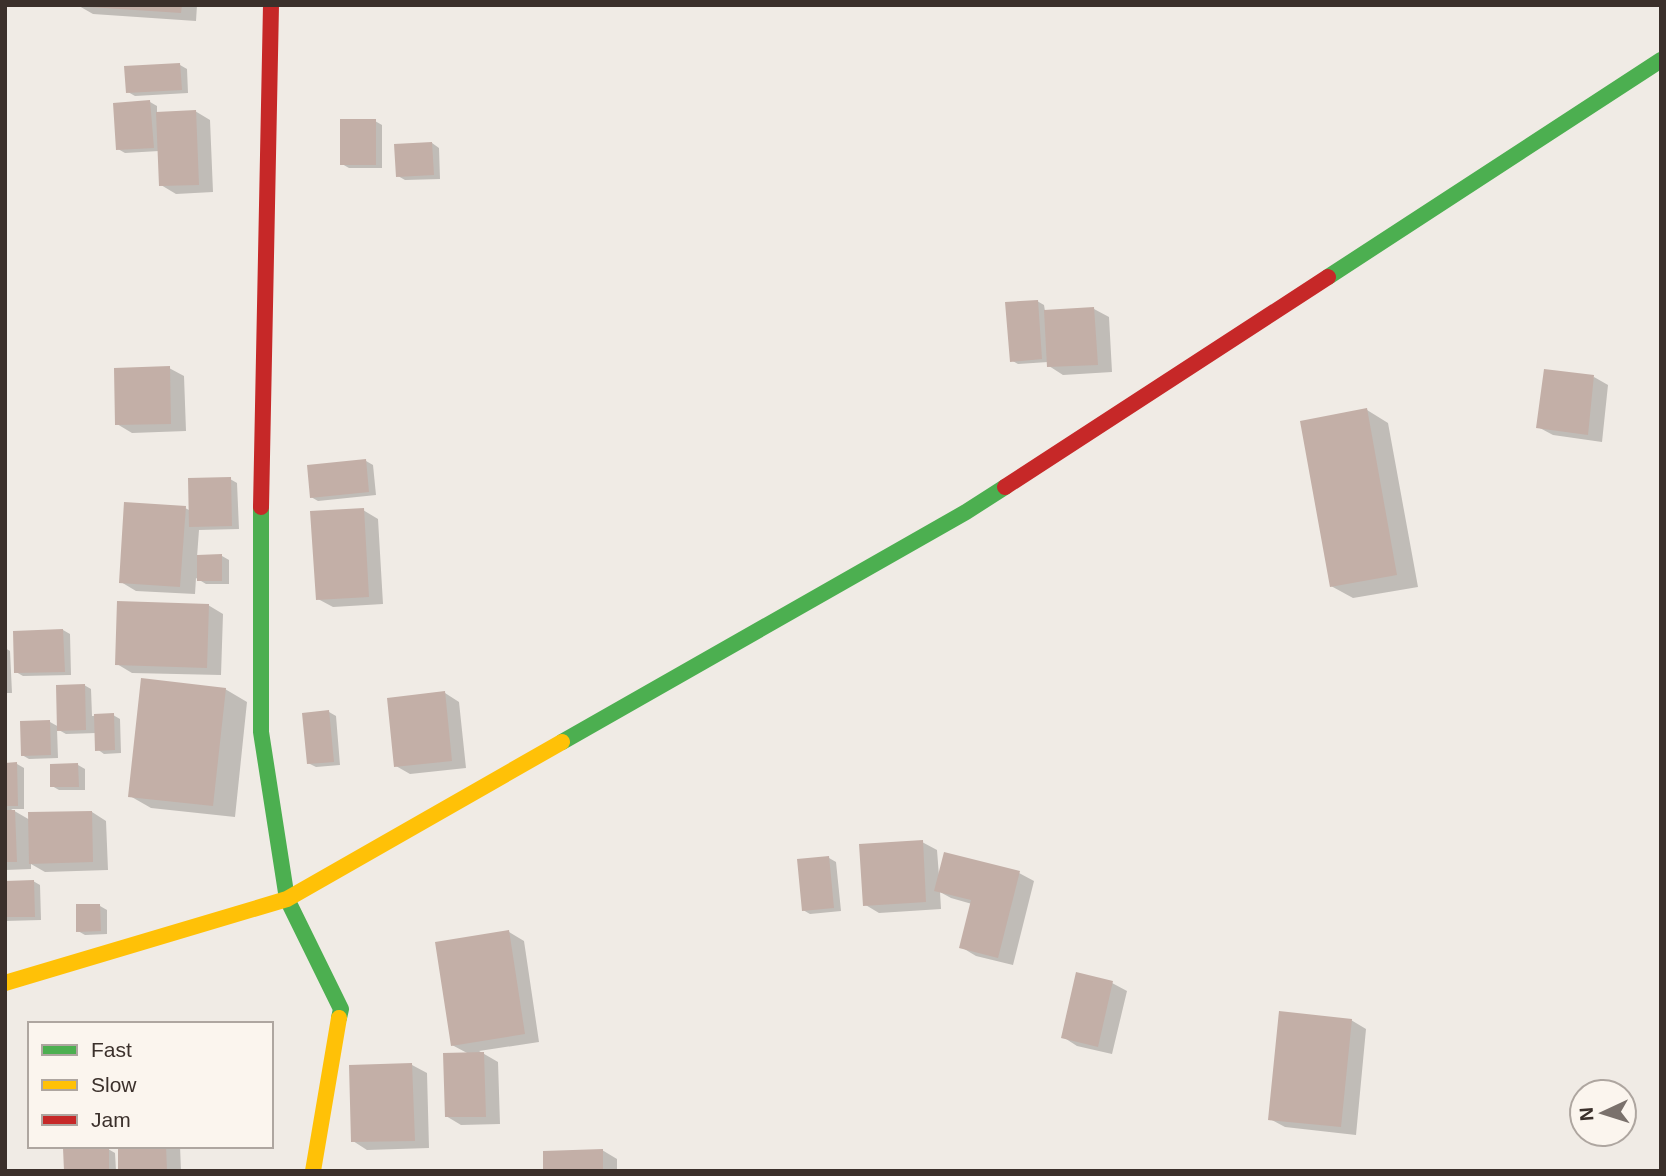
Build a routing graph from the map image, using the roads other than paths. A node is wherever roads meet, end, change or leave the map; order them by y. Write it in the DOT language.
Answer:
graph roads {
  1 [pos="271,5"];
  2 [pos="1661,60"];
  3 [pos="287,899"];
  4 [pos="5,983"];
  5 [pos="313,1171"];
  1 -- 3 [label="main road"];
  2 -- 3 [label="main road"];
  3 -- 4 [label="main road"];
  3 -- 5 [label="main road"];
}
